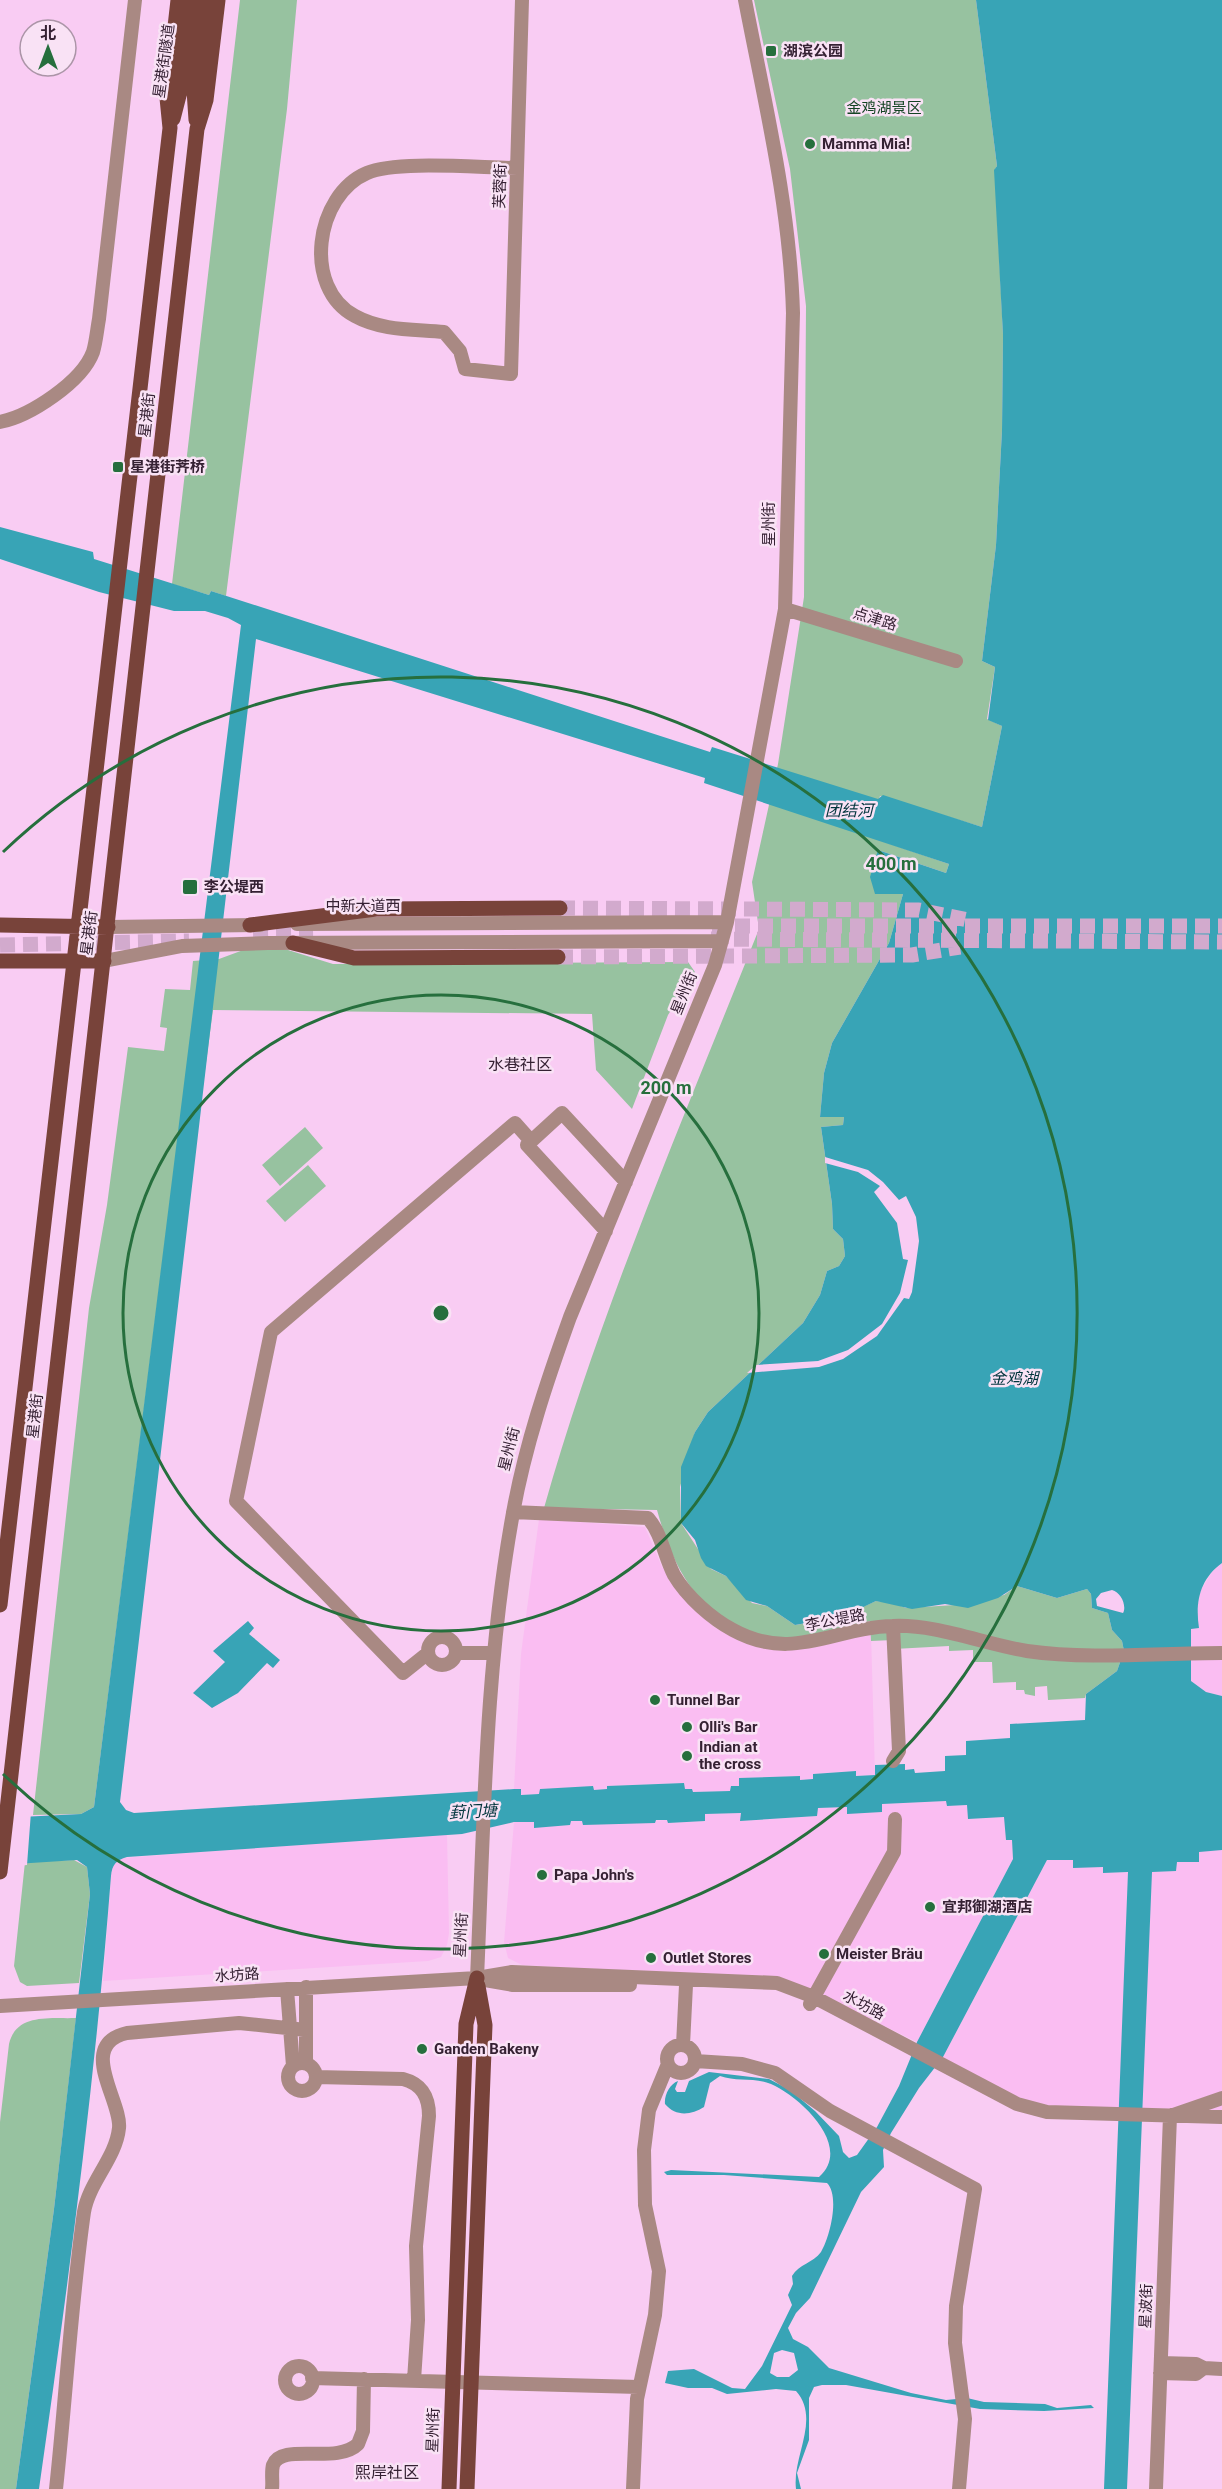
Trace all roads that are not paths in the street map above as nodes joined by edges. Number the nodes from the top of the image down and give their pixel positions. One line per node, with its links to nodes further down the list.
1 (135, 0): 11 (street)
2 (178, 0): 8 (main road, 星港街)
3 (191, 0): 8 (main road, 星港街隧道)
4 (204, 0): 9 (main road)
5 (218, 0): 9 (main road, 星港街)
6 (522, 0): 10 (street, 芙蓉街)
7 (745, 0): 12 (street, 星州街)
8 (170, 128): 18 (main road, 星港街)
9 (197, 129): 19 (main road, 星港街)
10 (517, 168): 10 (street, 芙蓉街)
11 (0, 422)
12 (785, 609): 13 (street, 点津路); 15 (street, 星州街)
13 (956, 661)
14 (560, 908): 17 (main road)
15 (727, 922): 17 (street, 中新大道西); 20 (street, 星州街)
16 (0, 925): 18 (main road, 中新大道西)
17 (250, 925): 19 (street, 中新大道西)
18 (79, 926): 19 (main road, 中新大道西); 24 (main road, 星港街)
19 (108, 927): 25 (main road, 星港街)
20 (722, 940): 21 (street); 27 (street, 星州街)
21 (293, 943): 22 (main road); 25 (street)
22 (558, 957)
23 (0, 961): 24 (main road)
24 (75, 961): 25 (main road); 29 (main road, 星港街)
25 (104, 961): 40 (main road, 星港街)
26 (531, 1141): 27 (street); 28 (street); 34 (street)
27 (626, 1182): 28 (street, 星州街)
28 (606, 1232): 30 (street, 星州街)
29 (6, 1506): 31 (main road, 星港街)
30 (513, 1512): 33 (street, 李公堤路); 36 (street, 星州街)
31 (5, 1524): 32 (main road, 星港街)
32 (0, 1605)
33 (892, 1626): 37 (street, 李公堤路); 38 (street)
34 (428, 1653): 35 (street); 35 (street)
35 (456, 1653): 36 (street)
36 (494, 1653): 41 (street, 星州街)
37 (1222, 1653)
38 (892, 1761)
39 (895, 1819): 45 (street)
40 (0, 1872)
41 (477, 1978): 42 (street, 水坊路); 43 (street, 水坊路); 45 (street, 水坊路); 62 (main road, 星州街); 63 (main road, 星州街)
42 (686, 1985): 45 (street, 水坊路); 48 (street)
43 (306, 1987): 44 (street, 水坊路); 47 (street)
44 (287, 1989): 46 (street, 水坊路); 47 (street)
45 (812, 2000): 55 (street, 水坊路)
46 (0, 2006)
47 (299, 2030): 50 (street); 65 (street)
48 (683, 2045): 49 (street); 51 (street)
49 (695, 2061): 51 (street); 70 (street)
50 (299, 2064): 52 (street); 52 (street)
51 (668, 2064): 64 (street)
52 (316, 2077): 61 (street)
53 (1222, 2098): 55 (street)
54 (1222, 2117): 55 (street, 水坊路)
55 (1170, 2120): 56 (street, 水坊路); 57 (street, 星波街)
56 (1222, 2125)
57 (1160, 2368): 58 (street); 71 (street, 星波街)
58 (1222, 2369)
59 (312, 2378): 60 (street)
60 (364, 2379): 61 (street); 66 (street)
61 (414, 2380): 62 (street)
62 (453, 2382): 63 (street); 67 (main road, 星州街)
63 (471, 2382): 64 (street); 68 (main road, 星州街)
64 (639, 2387): 69 (street)
65 (56, 2489)
66 (272, 2489)
67 (449, 2489)
68 (467, 2489)
69 (633, 2489)
70 (959, 2489)
71 (1156, 2489)

